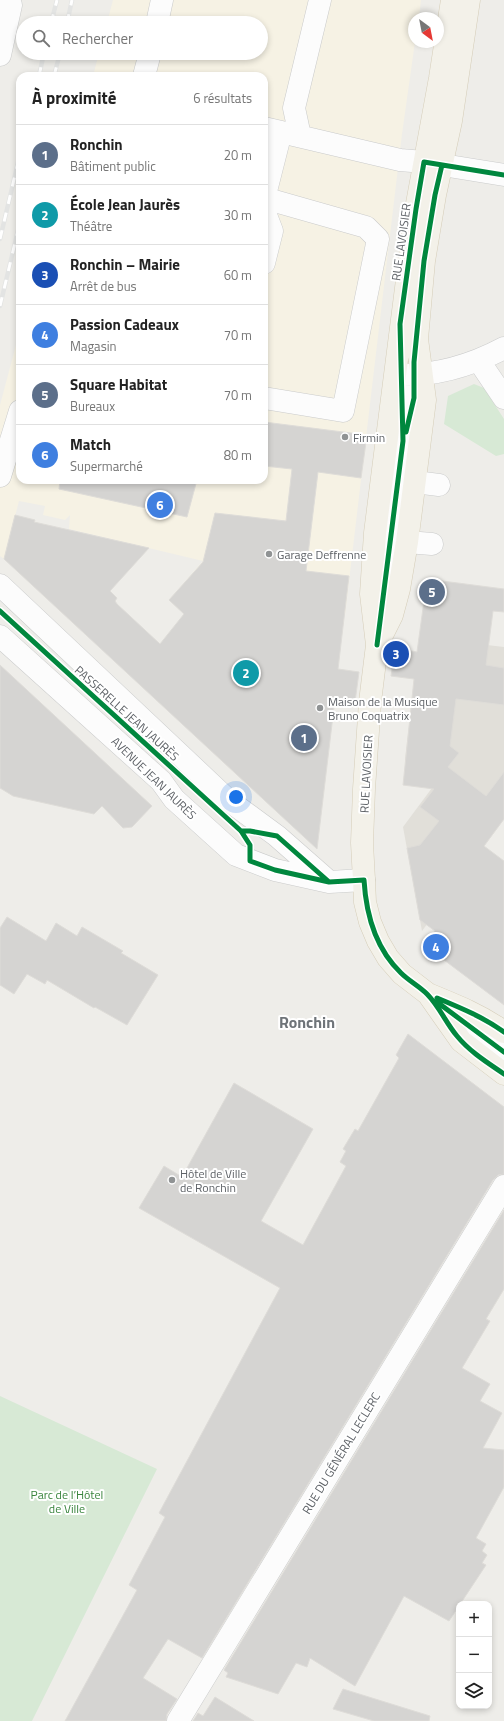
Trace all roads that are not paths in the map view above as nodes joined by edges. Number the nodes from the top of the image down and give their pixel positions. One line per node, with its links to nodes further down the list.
1 (162, 0): 6 (street)
2 (320, 0): 10 (street)
3 (452, 0): 11 (main road, RUE LAVOISIER)
4 (468, 0): 11 (main road, RUE LAVOISIER)
5 (10, 2): 7 (street)
6 (159, 16)
7 (0, 55)
8 (148, 60): 9 (street)
9 (145, 72)
10 (282, 132): 11 (street); 13 (street)
11 (433, 163): 12 (street); 19 (main road, RUE LAVOISIER); 19 (main road, RUE LAVOISIER)
12 (504, 175)
13 (268, 184)
14 (268, 200): 21 (street)
15 (268, 220): 16 (street)
16 (268, 247)
17 (504, 348): 18 (street)
18 (479, 361): 19 (street); 20 (street)
19 (408, 375): 24 (main road, RUE LAVOISIER); 30 (street); 30 (main road, RUE LAVOISIER)
20 (504, 398)
21 (268, 399)
22 (16, 424): 23 (street)
23 (0, 476)
24 (415, 482): 25 (street); 26 (main road, RUE LAVOISIER)
25 (439, 485)
26 (407, 542): 27 (street); 30 (main road, RUE LAVOISIER)
27 (432, 544)
28 (0, 585): 32 (street)
29 (0, 636): 32 (street, AVENUE JEAN JAURÈS)
30 (377, 645): 31 (main road, RUE LAVOISIER)
31 (364, 880): 32 (street, AVENUE JEAN JAURÈS); 33 (main road)
32 (330, 882)
33 (428, 994): 34 (main road); 35 (street); 36 (main road)
34 (504, 1032)
35 (504, 1052)
36 (504, 1074)
37 (504, 1186): 38 (street, RUE DU GÉNÉRAL LECLERC)
38 (178, 1721)

